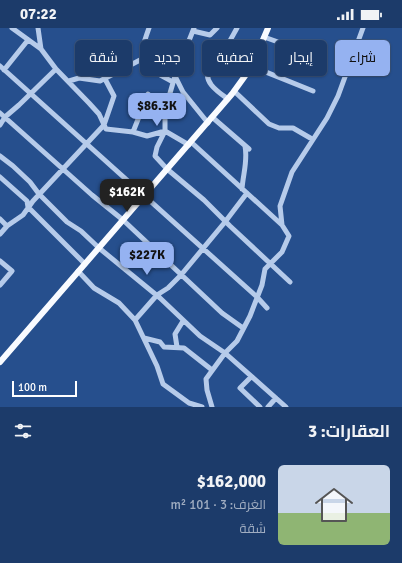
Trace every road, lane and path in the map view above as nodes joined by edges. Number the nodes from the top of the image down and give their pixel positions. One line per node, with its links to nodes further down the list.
1 (12, 28): 10 (street)
2 (21, 28): 10 (street)
3 (38, 28): 17 (street)
4 (149, 28): 13 (street)
5 (217, 28): 9 (street)
6 (237, 28): 32 (street)
7 (268, 28): 11 (main road)
8 (363, 28): 40 (street)
9 (193, 30): 14 (street)
10 (22, 36): 12 (street)
11 (264, 37): 15 (main road); 16 (street)
12 (28, 40): 17 (street); 19 (street)
13 (145, 40)
14 (189, 40)
15 (263, 40)
16 (275, 41)
17 (41, 49): 20 (street)
18 (140, 60): 25 (street)
19 (2, 68): 30 (street)
20 (56, 69): 26 (street); 30 (street)
21 (267, 72): 29 (street)
22 (162, 76): 27 (street)
23 (175, 76): 27 (street); 35 (street)
24 (244, 76): 28 (main road)
25 (105, 80): 26 (street); 37 (street)
26 (69, 81): 37 (street)
27 (173, 82): 38 (street)
28 (234, 91): 32 (main road); 40 (street)
29 (313, 91)
30 (31, 93): 33 (street); 42 (street)
31 (148, 94): 39 (street)
32 (228, 99): 34 (main road)
33 (2, 115): 36 (street); 44 (street)
34 (212, 117): 35 (main road); 47 (street)
35 (208, 123): 41 (main road)
36 (0, 125)
37 (104, 125): 39 (street); 42 (street)
38 (165, 131): 39 (street); 41 (street); 45 (street)
39 (133, 132)
40 (312, 140): 55 (street)
41 (190, 143): 45 (main road); 47 (street)
42 (86, 144): 44 (street); 50 (street)
43 (0, 156): 49 (street)
44 (63, 169): 49 (street); 53 (street)
45 (167, 169): 50 (main road); 54 (street)
46 (0, 177): 51 (street)
47 (242, 189): 48 (street)
48 (247, 193): 54 (street); 55 (street)
49 (39, 194): 51 (street); 58 (street)
50 (144, 196): 53 (main road); 59 (street)
51 (28, 207): 56 (street); 61 (street)
52 (0, 219): 56 (street)
53 (123, 220): 58 (main road); 64 (street)
54 (226, 222): 59 (street); 62 (street)
55 (282, 224): 62 (street)
56 (7, 226): 57 (street)
57 (0, 234)
58 (99, 248): 61 (main road); 67 (street)
59 (203, 248): 64 (street); 68 (street)
60 (0, 260): 66 (street)
61 (85, 264): 63 (main road)
62 (270, 264): 65 (street); 68 (street)
63 (78, 271): 70 (street); 76 (main road)
64 (181, 275): 67 (street); 72 (street)
65 (290, 282)
66 (0, 285)
67 (157, 295): 70 (street); 71 (street)
68 (257, 297): 69 (street); 72 (street)
69 (268, 308)
70 (135, 320): 73 (street)
71 (183, 321): 74 (street); 75 (street)
72 (243, 328): 75 (street)
73 (144, 338): 74 (street); 80 (street)
74 (177, 347): 77 (street)
75 (225, 353): 77 (street); 78 (street)
76 (0, 362)
77 (212, 370): 81 (street)
78 (251, 377): 79 (street); 82 (street)
79 (276, 398): 83 (street); 84 (street)
80 (202, 407)
81 (212, 407)
82 (260, 407)
83 (268, 407)
84 (286, 407)

